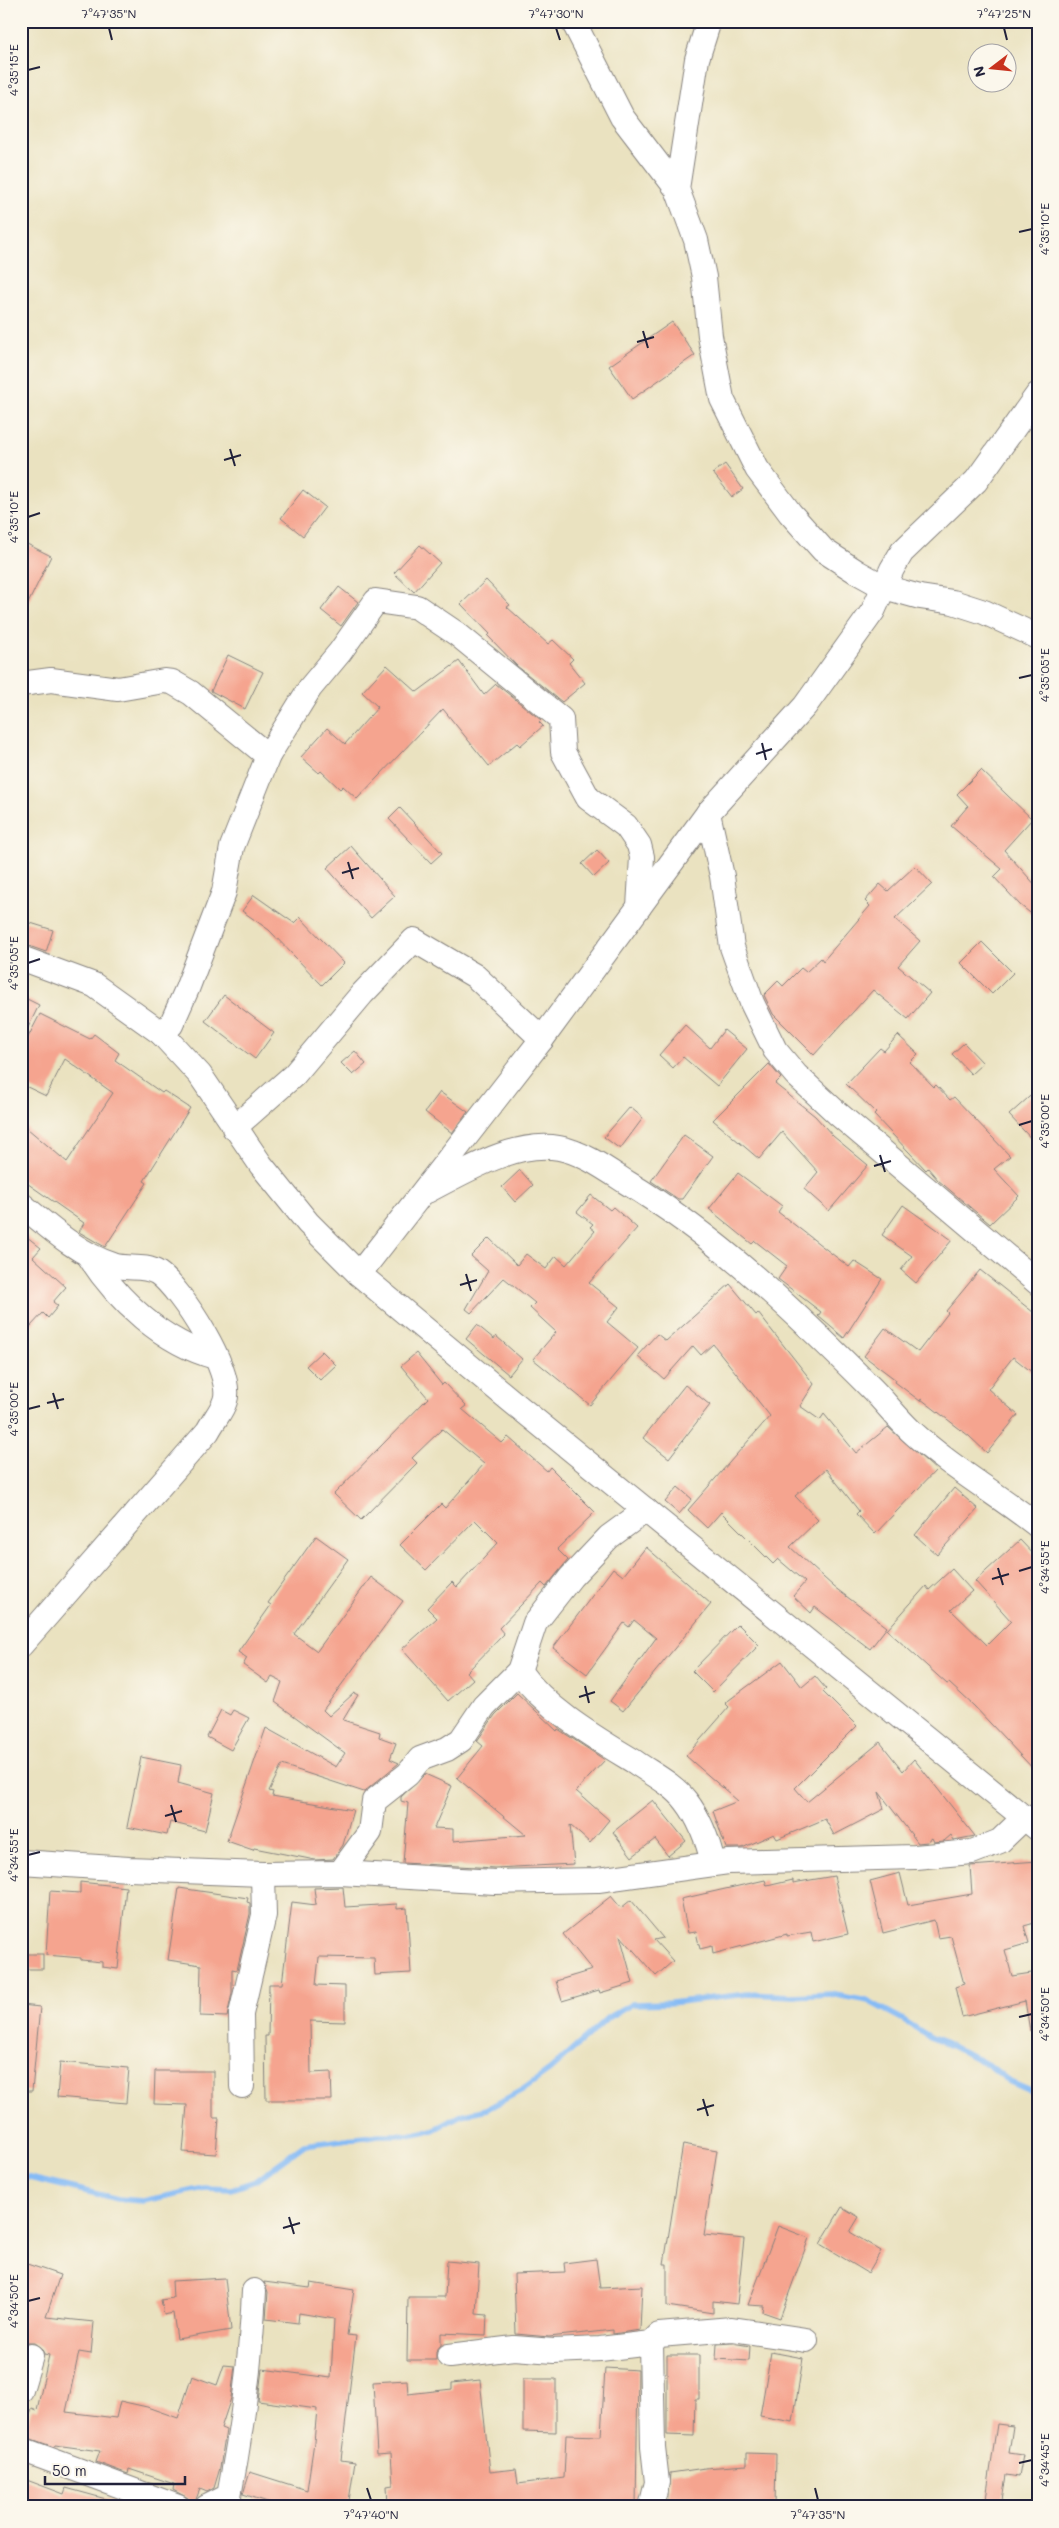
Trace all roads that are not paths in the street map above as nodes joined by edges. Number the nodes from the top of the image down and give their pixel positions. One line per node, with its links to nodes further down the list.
1 (574, 21): 3 (street)
2 (709, 21): 3 (street)
3 (677, 189): 5 (street)
4 (1038, 394): 5 (street)
5 (884, 587): 6 (street); 9 (street)
6 (1038, 636)
7 (21, 684): 8 (street)
8 (268, 756): 10 (street); 12 (street)
9 (708, 813): 10 (street); 19 (street)
10 (639, 907): 13 (street)
11 (21, 958): 12 (street)
12 (161, 1033): 14 (street)
13 (542, 1039): 14 (street); 15 (street)
14 (234, 1128): 18 (street)
15 (419, 1196): 18 (street); 23 (street)
16 (21, 1204): 17 (street)
17 (89, 1256): 20 (street); 20 (street)
18 (359, 1274): 21 (street)
19 (1038, 1283)
20 (215, 1357): 25 (street)
21 (628, 1495): 22 (street); 24 (street)
22 (646, 1510): 24 (street); 27 (street)
23 (1038, 1526)
24 (609, 1537): 26 (street)
25 (21, 1645)
26 (519, 1671): 29 (street); 30 (street)
27 (1031, 1823): 29 (street)
28 (21, 1862): 31 (street)
29 (713, 1863): 30 (street)
30 (340, 1873): 31 (street)
31 (263, 1874): 32 (street)
32 (242, 2086)
33 (254, 2291): 41 (street)
34 (806, 2340): 35 (street)
35 (651, 2343): 37 (street); 42 (street)
36 (31, 2356): 38 (street)
37 (449, 2356)
38 (21, 2390)
39 (21, 2449): 40 (street)
40 (178, 2507)
41 (207, 2507)
42 (652, 2507)

